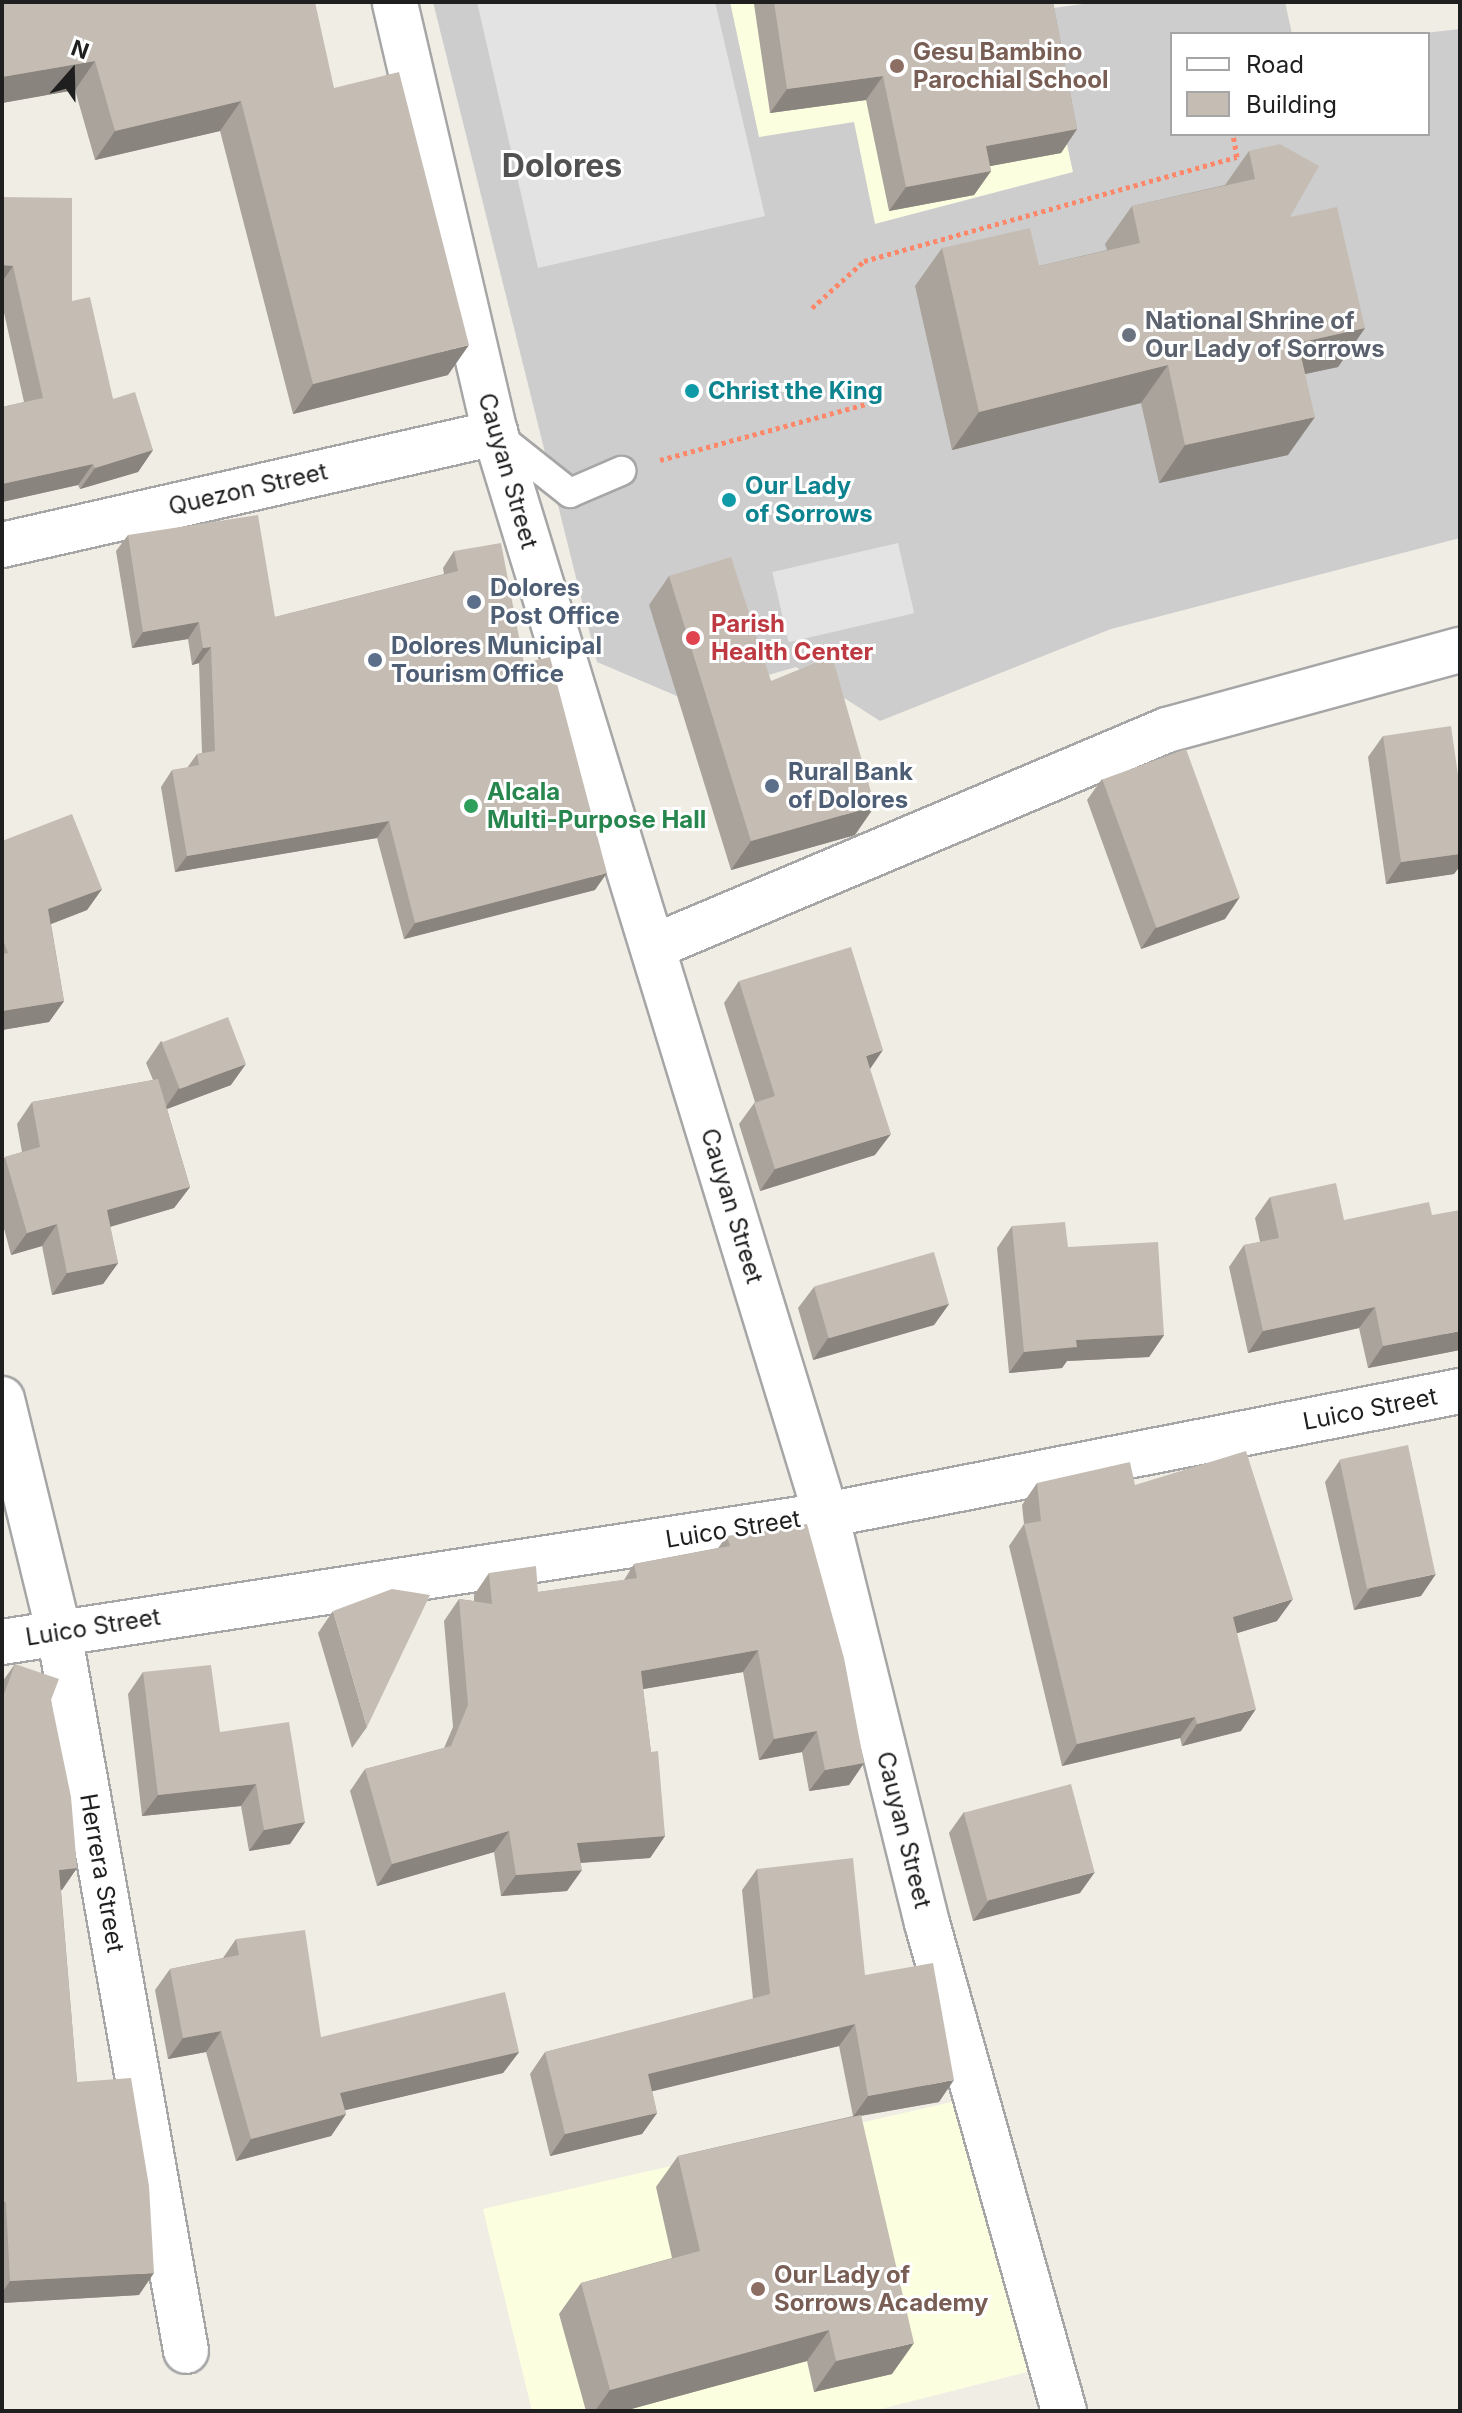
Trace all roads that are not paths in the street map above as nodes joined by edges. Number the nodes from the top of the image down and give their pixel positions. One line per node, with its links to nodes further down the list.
1 (395, 2): 2 (street, Cauyan Street)
2 (495, 433): 3 (lane); 4 (street, Quezon Street); 6 (street, Cauyan Street)
3 (621, 471)
4 (2, 545)
5 (1460, 650): 6 (street)
6 (653, 947): 9 (street, Cauyan Street)
7 (1460, 1391): 9 (street, Luico Street)
8 (2, 1399): 10 (street, Herrera Street)
9 (826, 1515): 10 (street, Luico Street); 13 (street, Cauyan Street)
10 (59, 1632): 11 (street, Luico Street); 12 (street, Herrera Street)
11 (2, 1642)
12 (186, 2351)
13 (1064, 2411)

